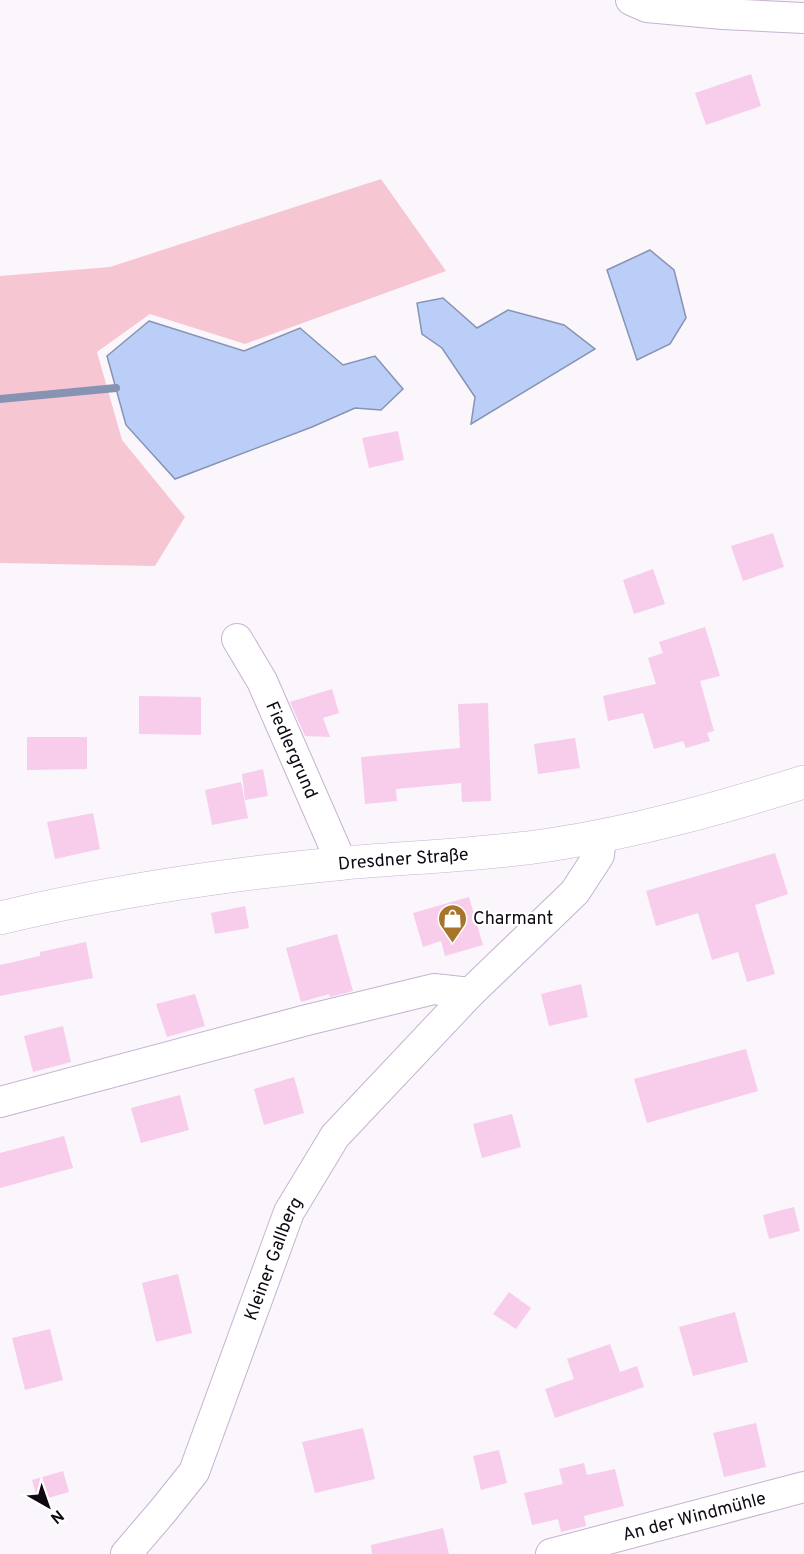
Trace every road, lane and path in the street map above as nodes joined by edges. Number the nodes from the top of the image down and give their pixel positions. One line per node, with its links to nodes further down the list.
1 (631, 0): 2 (street)
2 (804, 18)
3 (237, 639): 6 (street, Fiedlergrund)
4 (804, 782): 5 (main road, Dresdner Straße)
5 (601, 836): 6 (main road, Dresdner Straße); 8 (street, Kleiner Gallberg)
6 (342, 864): 7 (main road, Dresdner Straße)
7 (0, 918)
8 (470, 993): 9 (street); 11 (street, Kleiner Gallberg)
9 (0, 1102)
10 (804, 1486): 12 (street, An der Windmühle)
11 (126, 1554)
12 (551, 1554)

